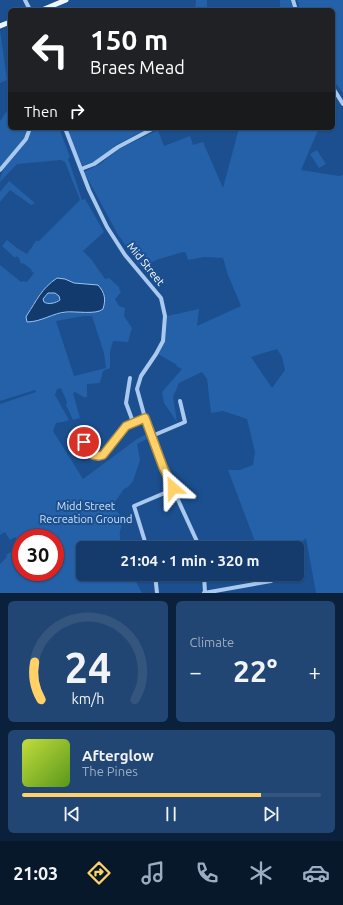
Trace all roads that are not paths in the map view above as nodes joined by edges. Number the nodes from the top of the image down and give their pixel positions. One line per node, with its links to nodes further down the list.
1 (66, 0): 2 (main road)
2 (47, 8)
3 (335, 91): 4 (street)
4 (343, 104)
5 (29, 130): 9 (street)
6 (66, 130): 8 (street, Mid Street)
7 (150, 130): 8 (street)
8 (81, 169): 12 (street, Mid Street)
9 (0, 170)
10 (130, 378): 13 (street)
11 (180, 401): 14 (street)
12 (145, 418): 13 (street); 14 (street, Mid Street)
13 (133, 422): 15 (street)
14 (152, 436): 16 (street, Mid Street)
15 (84, 442)
16 (174, 489): 17 (street); 18 (street, Mid Street)
17 (145, 541)
18 (197, 541)
19 (156, 581): 22 (street)
20 (204, 581): 23 (street)
21 (271, 581): 23 (street)
22 (157, 593)
23 (204, 593)

